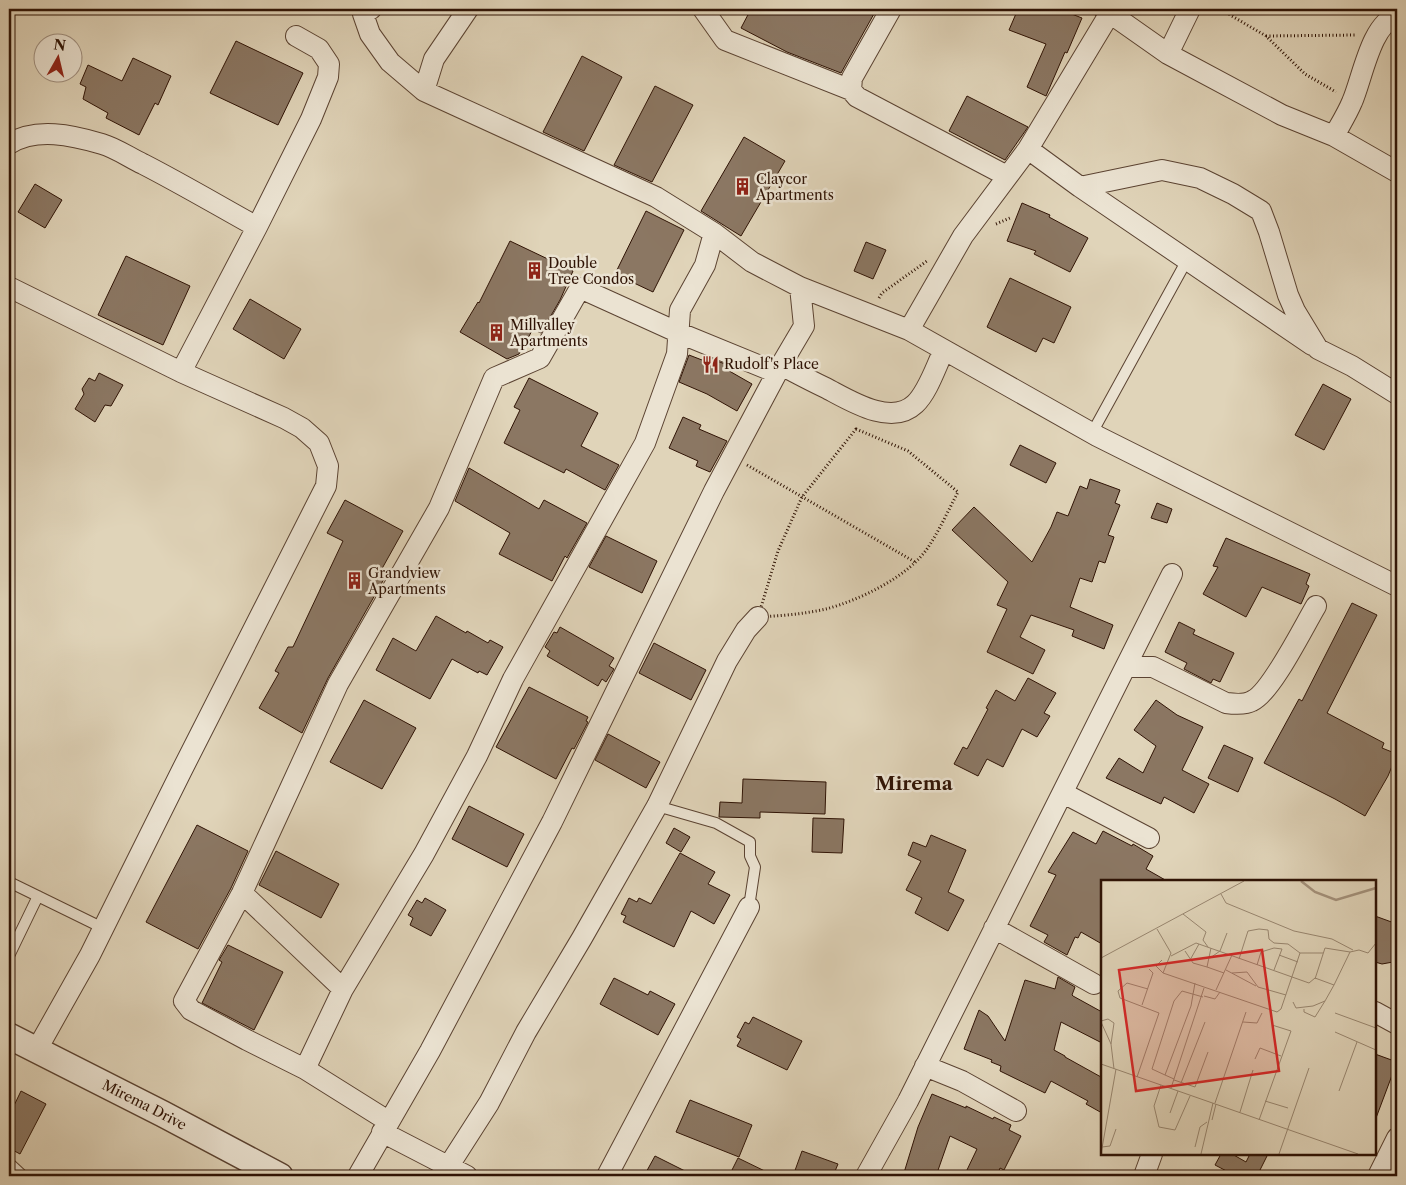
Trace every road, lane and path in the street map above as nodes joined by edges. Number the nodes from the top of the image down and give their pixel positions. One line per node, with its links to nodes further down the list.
1 (371, 9): 14 (street)
2 (465, 9): 14 (street)
3 (703, 9): 13 (street)
4 (891, 9): 13 (street)
5 (1190, 9): 12 (street)
6 (1220, 9): 11 (path)
7 (1107, 11): 12 (street); 18 (street)
8 (1397, 16): 9 (street)
9 (1376, 35): 11 (path); 15 (street)
10 (296, 36): 24 (street)
11 (1266, 36): 15 (path)
12 (1168, 54): 16 (street)
13 (851, 90): 20 (street)
14 (424, 91): 25 (street)
15 (1352, 102): 16 (street)
16 (1334, 136): 19 (street)
17 (9, 144): 24 (street)
18 (1028, 149): 20 (street); 21 (street)
19 (1397, 172)
20 (1007, 176): 31 (street)
21 (1080, 187): 27 (street); 33 (street)
22 (1010, 218): 23 (path)
23 (994, 224)
24 (257, 227): 36 (street)
25 (714, 233): 29 (street); 32 (street)
26 (929, 260): 30 (path)
27 (1187, 260): 33 (street); 38 (lane)
28 (9, 287): 36 (street)
29 (800, 287): 31 (street); 35 (street)
30 (878, 300)
31 (908, 330): 34 (street)
32 (677, 332): 35 (street); 51 (street); 58 (street)
33 (1318, 349): 37 (street)
34 (944, 350): 35 (street); 38 (street)
35 (779, 369): 39 (street)
36 (181, 372): 54 (street)
37 (1397, 394)
38 (1092, 433): 43 (street)
39 (733, 456): 40 (path); 66 (street)
40 (802, 498): 41 (path); 41 (path); 45 (path)
41 (915, 562): 45 (path)
42 (1172, 574): 46 (street)
43 (1397, 586)
44 (1316, 606): 46 (street)
45 (758, 617): 48 (street)
46 (1126, 668): 47 (street)
47 (1062, 793): 49 (street); 55 (street)
48 (657, 806): 53 (lane); 70 (street)
49 (1149, 838)
50 (9, 882): 52 (lane)
51 (242, 893): 58 (street); 64 (street)
52 (38, 896): 54 (lane); 56 (lane)
53 (749, 908): 76 (street)
54 (103, 928): 62 (street)
55 (994, 928): 57 (street); 63 (street)
56 (9, 956)
57 (1094, 984)
58 (343, 989): 64 (street)
59 (1376, 1013): 60 (street)
60 (1397, 1024)
61 (9, 1036): 62 (street, Mirema Drive)
62 (36, 1051): 71 (street, Mirema Drive)
63 (925, 1066): 65 (street); 77 (street)
64 (305, 1069): 66 (street)
65 (1016, 1110)
66 (386, 1127): 70 (street); 74 (street)
67 (1397, 1138): 79 (street)
68 (1152, 1155): 78 (street)
69 (9, 1163): 72 (lane)
70 (448, 1167): 75 (street)
71 (253, 1170): 73 (street, Mirema Drive)
72 (23, 1176)
73 (280, 1176)
74 (358, 1176)
75 (467, 1176)
76 (607, 1176)
77 (866, 1176)
78 (1144, 1176)
79 (1378, 1176)

